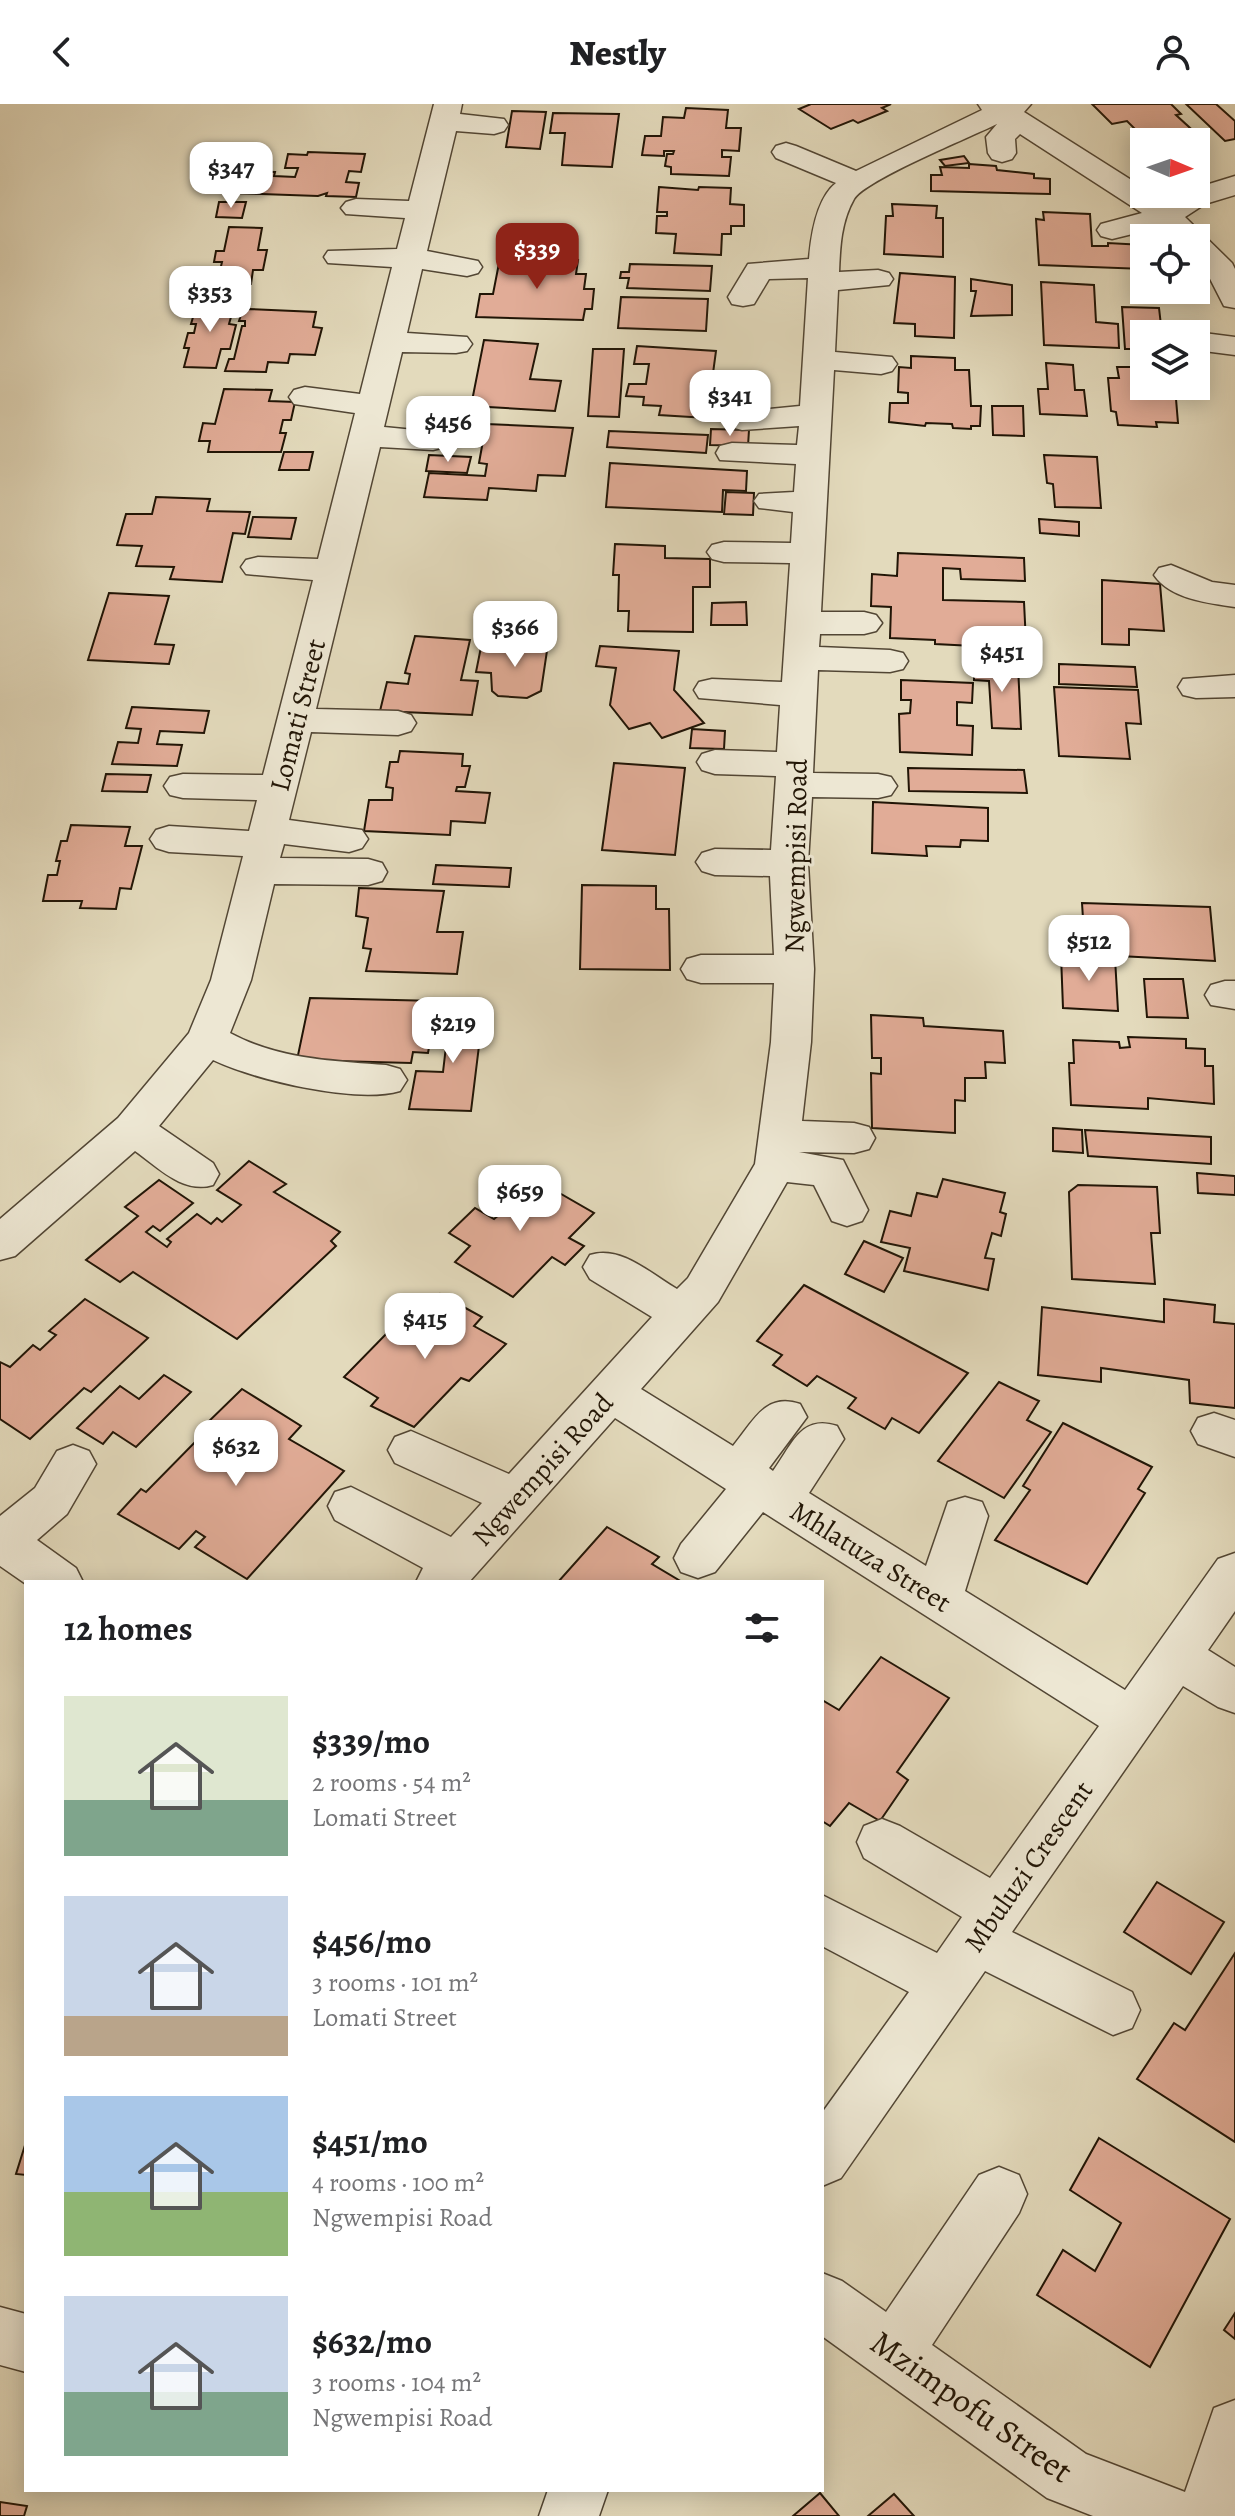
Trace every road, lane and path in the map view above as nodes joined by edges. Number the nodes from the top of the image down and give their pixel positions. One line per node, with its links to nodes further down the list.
1 (1008, 109): 5 (street); 6 (street, Ngwempisi Road); 10 (street)
2 (446, 113): 3 (street); 9 (street, Lomati Street)
3 (494, 125)
4 (786, 152): 6 (street)
5 (1002, 153)
6 (858, 182): 17 (street, Ngwempisi Road)
7 (1235, 185): 10 (street)
8 (356, 208): 9 (street)
9 (423, 210): 16 (street, Lomati Street)
10 (1167, 216): 11 (street); 12 (street)
11 (1175, 224)
12 (1112, 230)
13 (757, 243): 17 (street)
14 (1210, 256): 20 (street)
15 (339, 257): 16 (street)
16 (412, 258): 18 (street); 22 (street, Lomati Street)
17 (824, 263): 19 (street); 21 (street); 26 (street, Ngwempisi Road)
18 (467, 267)
19 (875, 268)
20 (1231, 283)
21 (743, 297)
22 (391, 342): 24 (street); 31 (street, Lomati Street)
23 (1210, 343): 25 (street)
24 (456, 344)
25 (1235, 346)
26 (819, 360): 27 (street); 29 (street, Ngwempisi Road)
27 (881, 364)
28 (305, 397): 31 (street)
29 (816, 415): 30 (street); 34 (street, Ngwempisi Road)
30 (742, 420)
31 (370, 421): 32 (street); 40 (street, Lomati Street)
32 (433, 440)
33 (732, 453): 34 (street)
34 (813, 455): 36 (street, Ngwempisi Road)
35 (771, 501): 36 (street)
36 (810, 502): 38 (street, Ngwempisi Road)
37 (724, 552): 38 (street)
38 (807, 553): 44 (street, Ngwempisi Road)
39 (258, 567): 40 (street)
40 (333, 570): 49 (street, Lomati Street)
41 (1171, 575): 42 (street)
42 (1235, 596)
43 (864, 623): 44 (street)
44 (801, 658): 45 (street); 48 (street); 52 (street, Ngwempisi Road)
45 (890, 661)
46 (1235, 686): 47 (street)
47 (1196, 687)
48 (712, 690)
49 (295, 720): 50 (street); 55 (street, Lomati Street)
50 (398, 723)
51 (715, 762): 52 (street)
52 (794, 775): 54 (street); 60 (street, Ngwempisi Road)
53 (183, 786): 55 (street)
54 (878, 786)
55 (278, 788): 58 (street, Lomati Street)
56 (169, 839): 58 (street)
57 (349, 839): 58 (street)
58 (263, 848): 61 (street); 64 (street, Lomati Street)
59 (715, 862): 60 (street)
60 (789, 863): 63 (street, Ngwempisi Road)
61 (368, 872)
62 (701, 969): 63 (street)
63 (794, 969): 68 (street, Ngwempisi Road)
64 (207, 1039): 65 (street); 66 (street, Lomati Street)
65 (386, 1080)
66 (133, 1129): 69 (street); 71 (street, Lomati Street)
67 (854, 1138): 68 (street)
68 (777, 1150): 70 (street); 73 (street, Ngwempisi Road)
69 (198, 1174)
70 (847, 1210)
71 (0, 1244)
72 (605, 1267): 73 (street)
73 (681, 1313): 74 (street, Ngwempisi Road)
74 (610, 1392): 78 (street, Mhlatuza Street); 79 (street, Ngwempisi Road)
75 (803, 1428): 78 (street)
76 (411, 1450): 79 (street)
77 (73, 1464): 82 (street)
78 (759, 1485): 83 (street); 87 (street, Mhlatuza Street)
79 (516, 1498): 84 (street, Ngwempisi Road)
80 (351, 1506): 84 (street)
81 (965, 1516): 87 (street)
82 (1, 1541): 86 (street)
83 (698, 1558)
84 (448, 1572)
85 (1235, 1573): 88 (street, Mbuluzi Crescent)
86 (56, 1580)
87 (939, 1598): 90 (street, Mhlatuza Street)
88 (1176, 1656): 89 (street); 90 (street, Mbuluzi Crescent)
89 (1235, 1692)
90 (1131, 1720): 93 (street, Mbuluzi Crescent)
91 (882, 1842): 93 (street)
92 (824, 1920): 94 (street)
93 (987, 1925): 94 (street, Mbuluzi Crescent); 95 (street)
94 (945, 1984): 96 (street, Mbuluzi Crescent)
95 (1113, 2010)
96 (824, 2156)
97 (999, 2194): 101 (street)
98 (824, 2302): 101 (street, Mzimpofu Street)
99 (0, 2336): 100 (street)
100 (24, 2342)
101 (893, 2352): 105 (street, Mzimpofu Street)
102 (1235, 2429): 106 (street)
103 (577, 2492): 104 (street)
104 (569, 2516)
105 (1172, 2516)
106 (1207, 2516)

